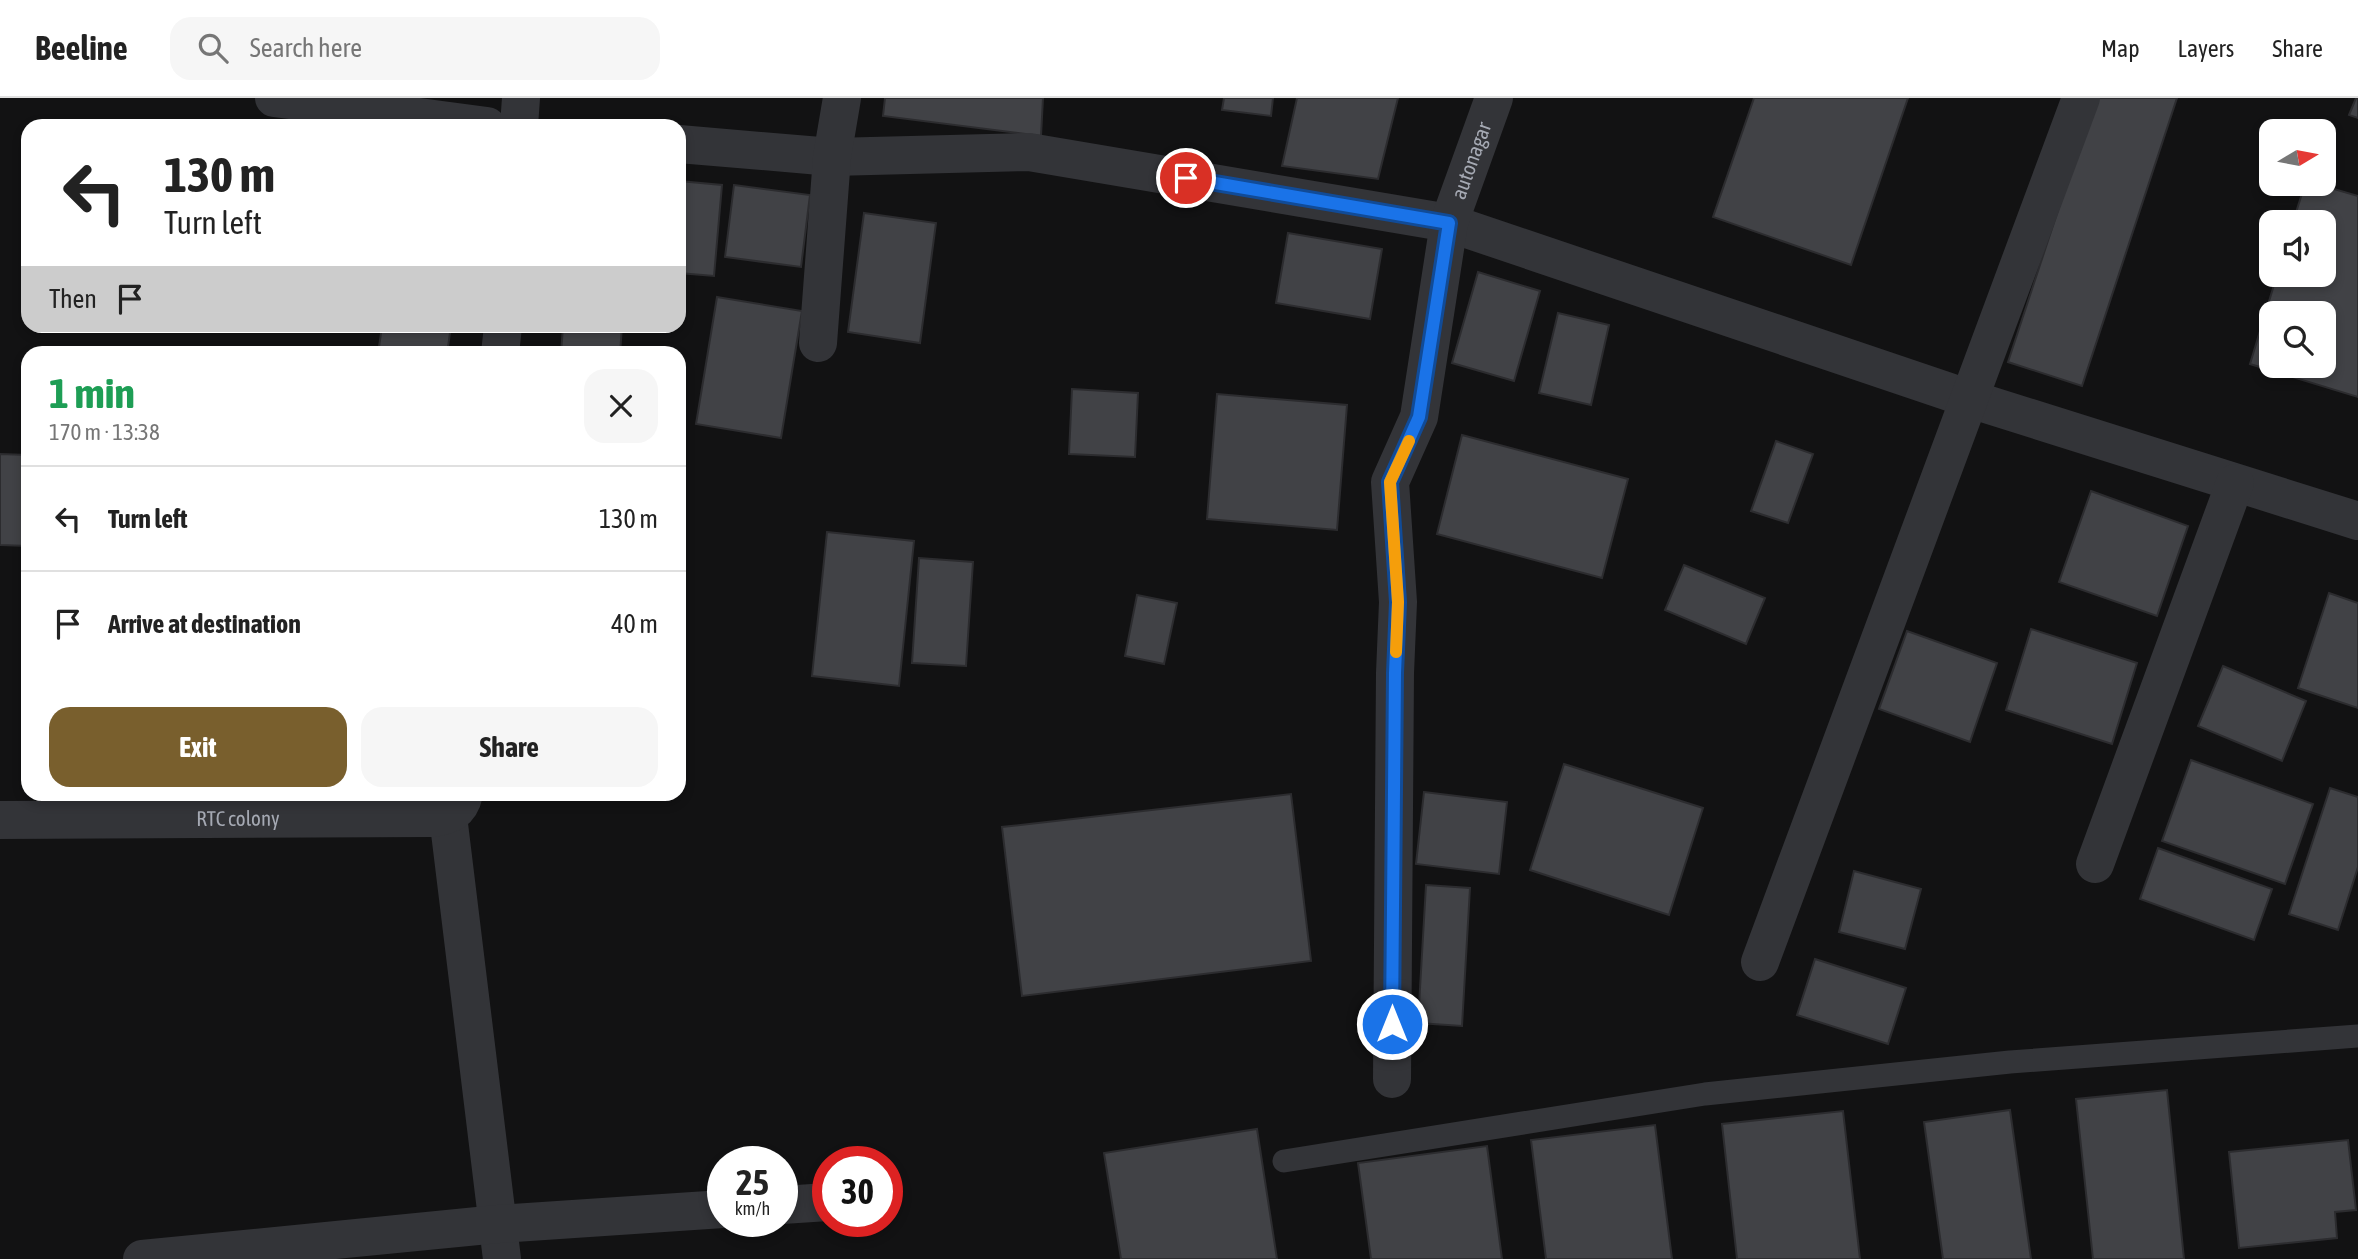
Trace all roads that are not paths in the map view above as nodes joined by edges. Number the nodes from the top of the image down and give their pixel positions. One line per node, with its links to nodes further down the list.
1 (274, 98): 6 (street)
2 (521, 98): 7 (street)
3 (842, 98): 9 (street)
4 (1494, 98): 10 (street, autonagar)
5 (2081, 98): 12 (street)
6 (434, 119)
7 (520, 119)
8 (686, 145): 9 (street)
9 (832, 157): 10 (street); 11 (street)
10 (1449, 223): 12 (street); 20 (street, autonagar)
11 (818, 343)
12 (1970, 400): 13 (street); 18 (street)
13 (2235, 483): 14 (street); 17 (street)
14 (2358, 521)
15 (456, 805): 16 (street, RTC colony); 23 (street)
16 (0, 820)
17 (2095, 864)
18 (1760, 962)
19 (2358, 1036): 21 (lane)
20 (1392, 1079)
21 (1284, 1161)
22 (707, 1211): 23 (street)
23 (500, 1242): 24 (street)
24 (142, 1259)

